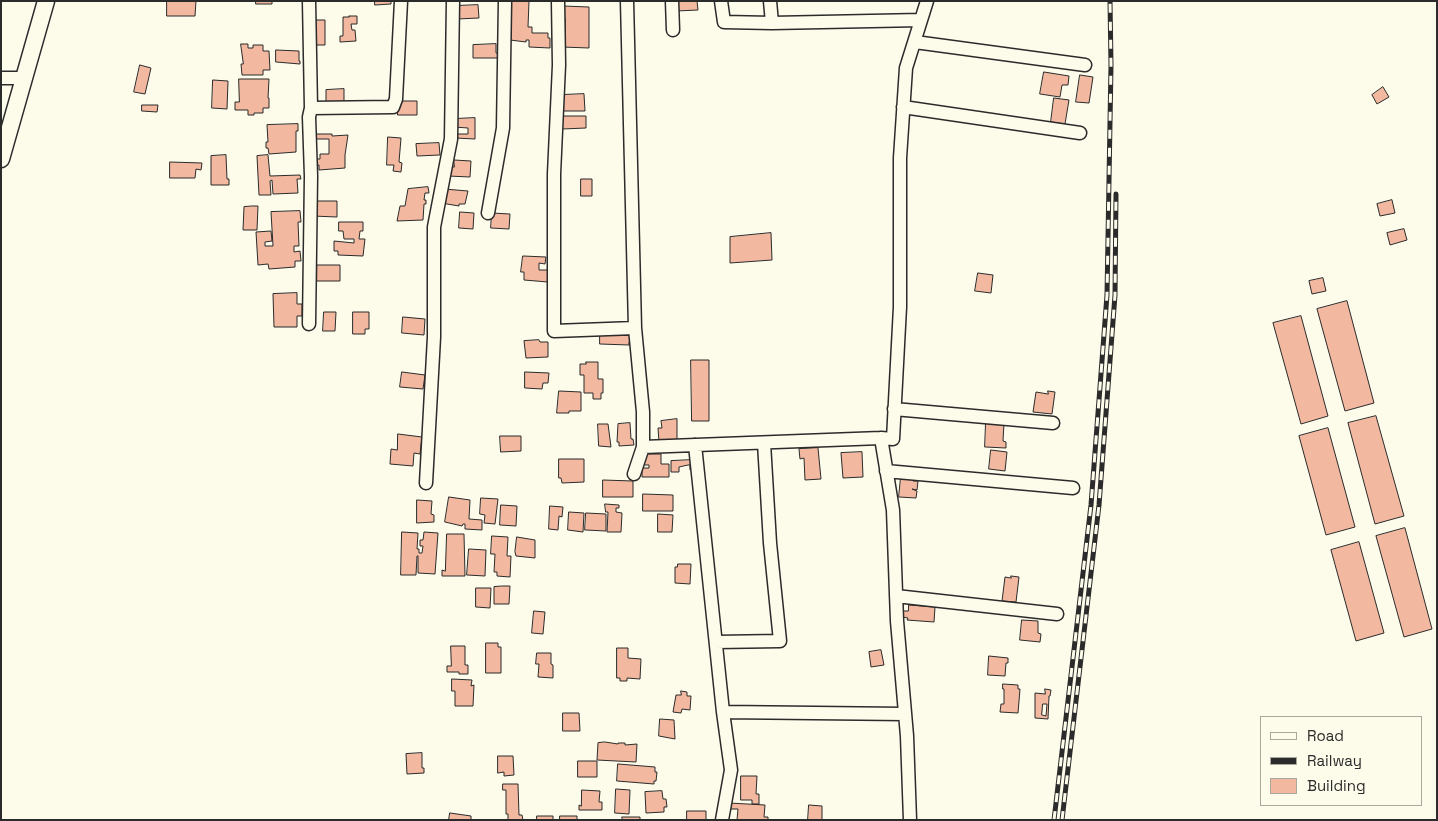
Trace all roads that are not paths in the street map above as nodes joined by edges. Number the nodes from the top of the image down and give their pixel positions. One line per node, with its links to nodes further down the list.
1 (46, 1): 18 (main road)
2 (309, 1): 20 (street)
3 (401, 1): 20 (street)
4 (453, 1): 34 (street)
5 (505, 1): 23 (street)
6 (558, 1): 25 (street)
7 (627, 1): 25 (street)
8 (672, 1): 14 (street)
9 (720, 1): 13 (street)
10 (770, 1): 13 (street)
11 (928, 1): 12 (street)
12 (922, 20): 13 (street); 15 (street)
13 (772, 23)
14 (674, 30)
15 (915, 42): 16 (street); 19 (street)
16 (1085, 66)
17 (1, 78): 18 (street)
18 (24, 78): 22 (main road)
19 (903, 107): 21 (street); 26 (street)
20 (311, 108): 24 (street)
21 (1080, 133)
22 (1, 159)
23 (488, 213)
24 (309, 324)
25 (635, 328): 31 (street)
26 (894, 409): 27 (street); 28 (street)
27 (1053, 423)
28 (882, 438): 29 (street); 32 (street)
29 (764, 443): 30 (street); 38 (street)
30 (695, 445): 31 (street); 38 (street)
31 (643, 447): 33 (street)
32 (886, 470): 35 (street); 36 (street)
33 (634, 474)
34 (426, 483)
35 (1073, 488)
36 (896, 596): 37 (street); 40 (street)
37 (1057, 614)
38 (716, 642): 39 (street)
39 (723, 712): 40 (street); 41 (street)
40 (905, 714): 42 (street)
41 (722, 820)
42 (910, 820)

